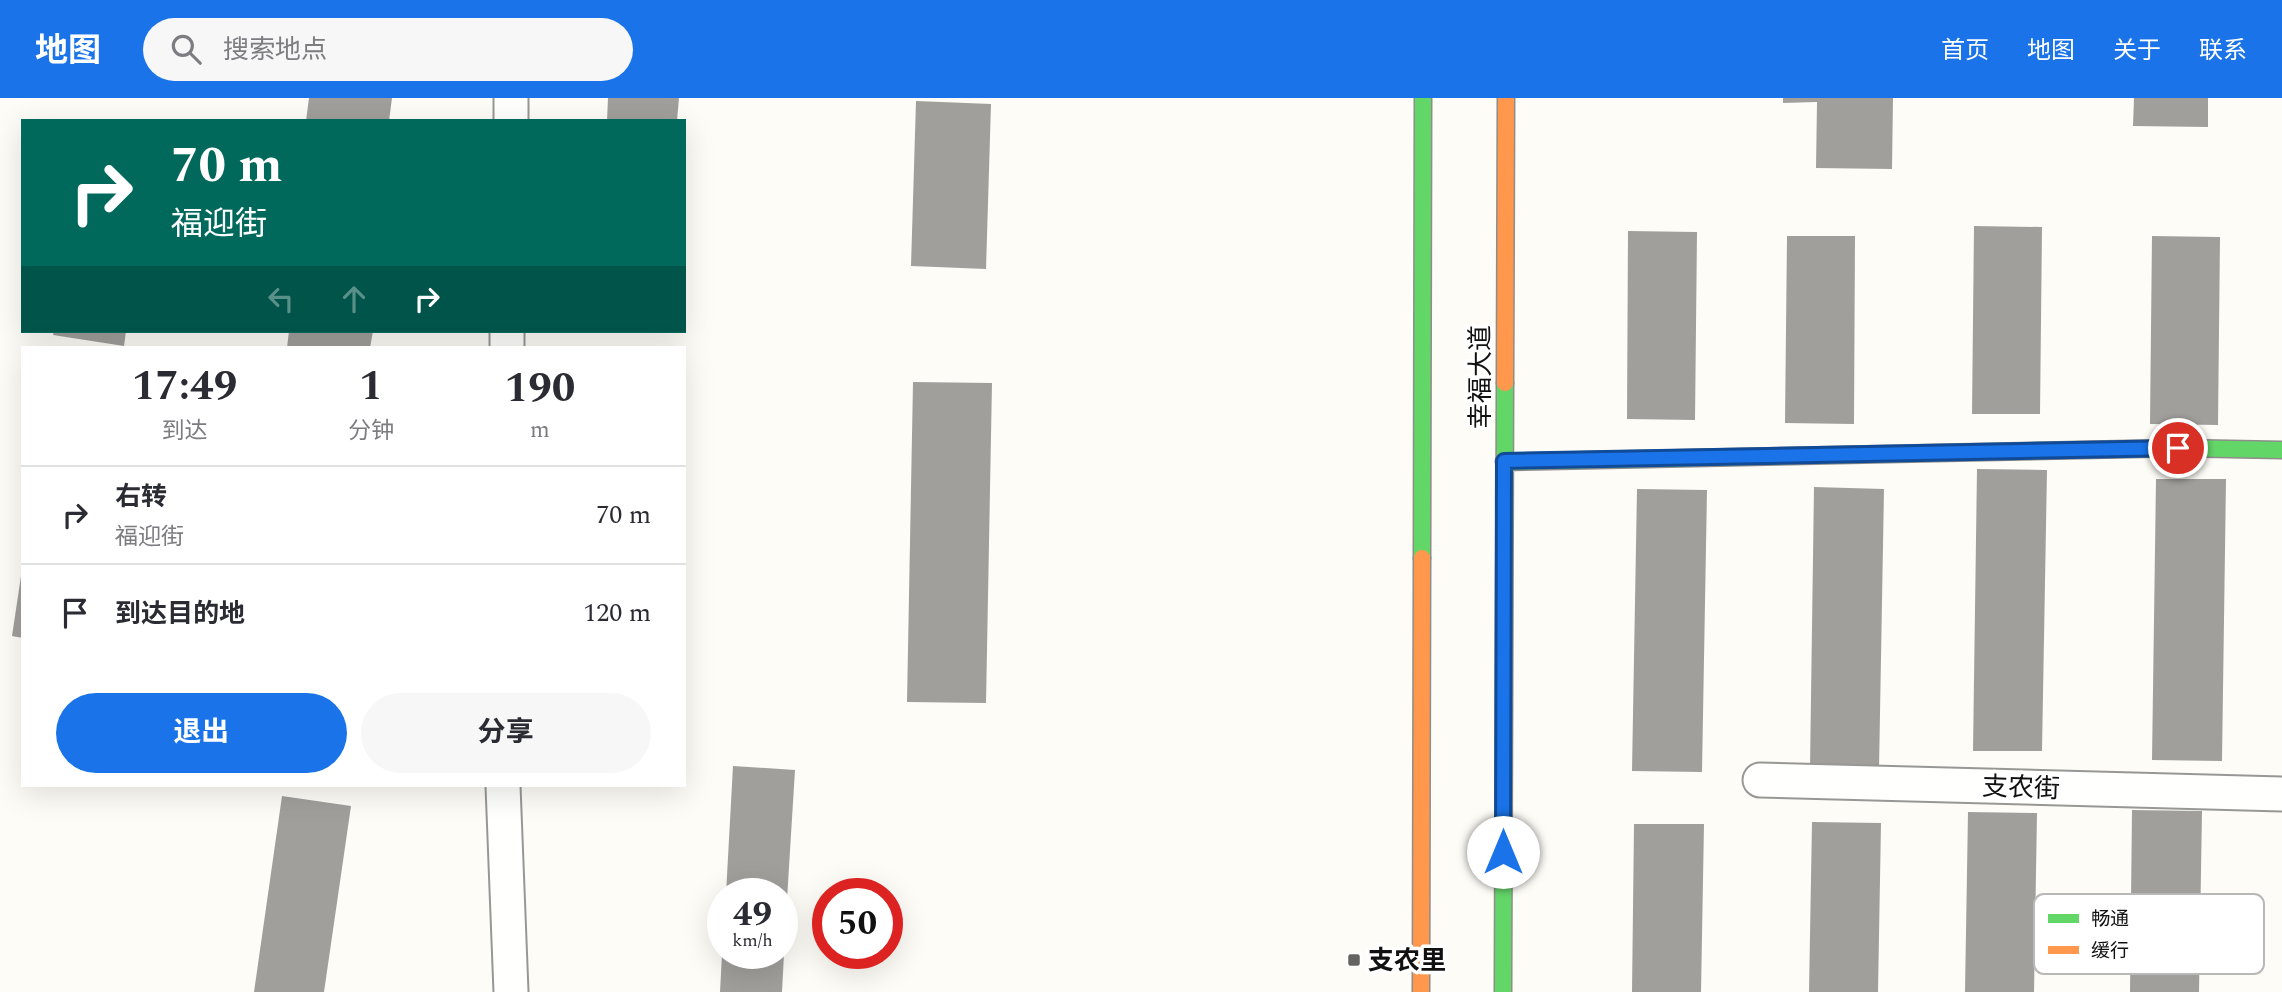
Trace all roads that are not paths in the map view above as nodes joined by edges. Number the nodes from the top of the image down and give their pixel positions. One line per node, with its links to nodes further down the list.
1 (511, 98): 4 (street)
2 (1423, 98): 11 (main road)
3 (1506, 98): 6 (main road, 幸福大道)
4 (511, 119)
5 (2282, 450): 6 (main road)
6 (1504, 461): 12 (main road, 幸福大道)
7 (1760, 780): 9 (street, 支农街)
8 (503, 787): 10 (street)
9 (2282, 794)
10 (511, 992)
11 (1421, 992)
12 (1503, 992)

